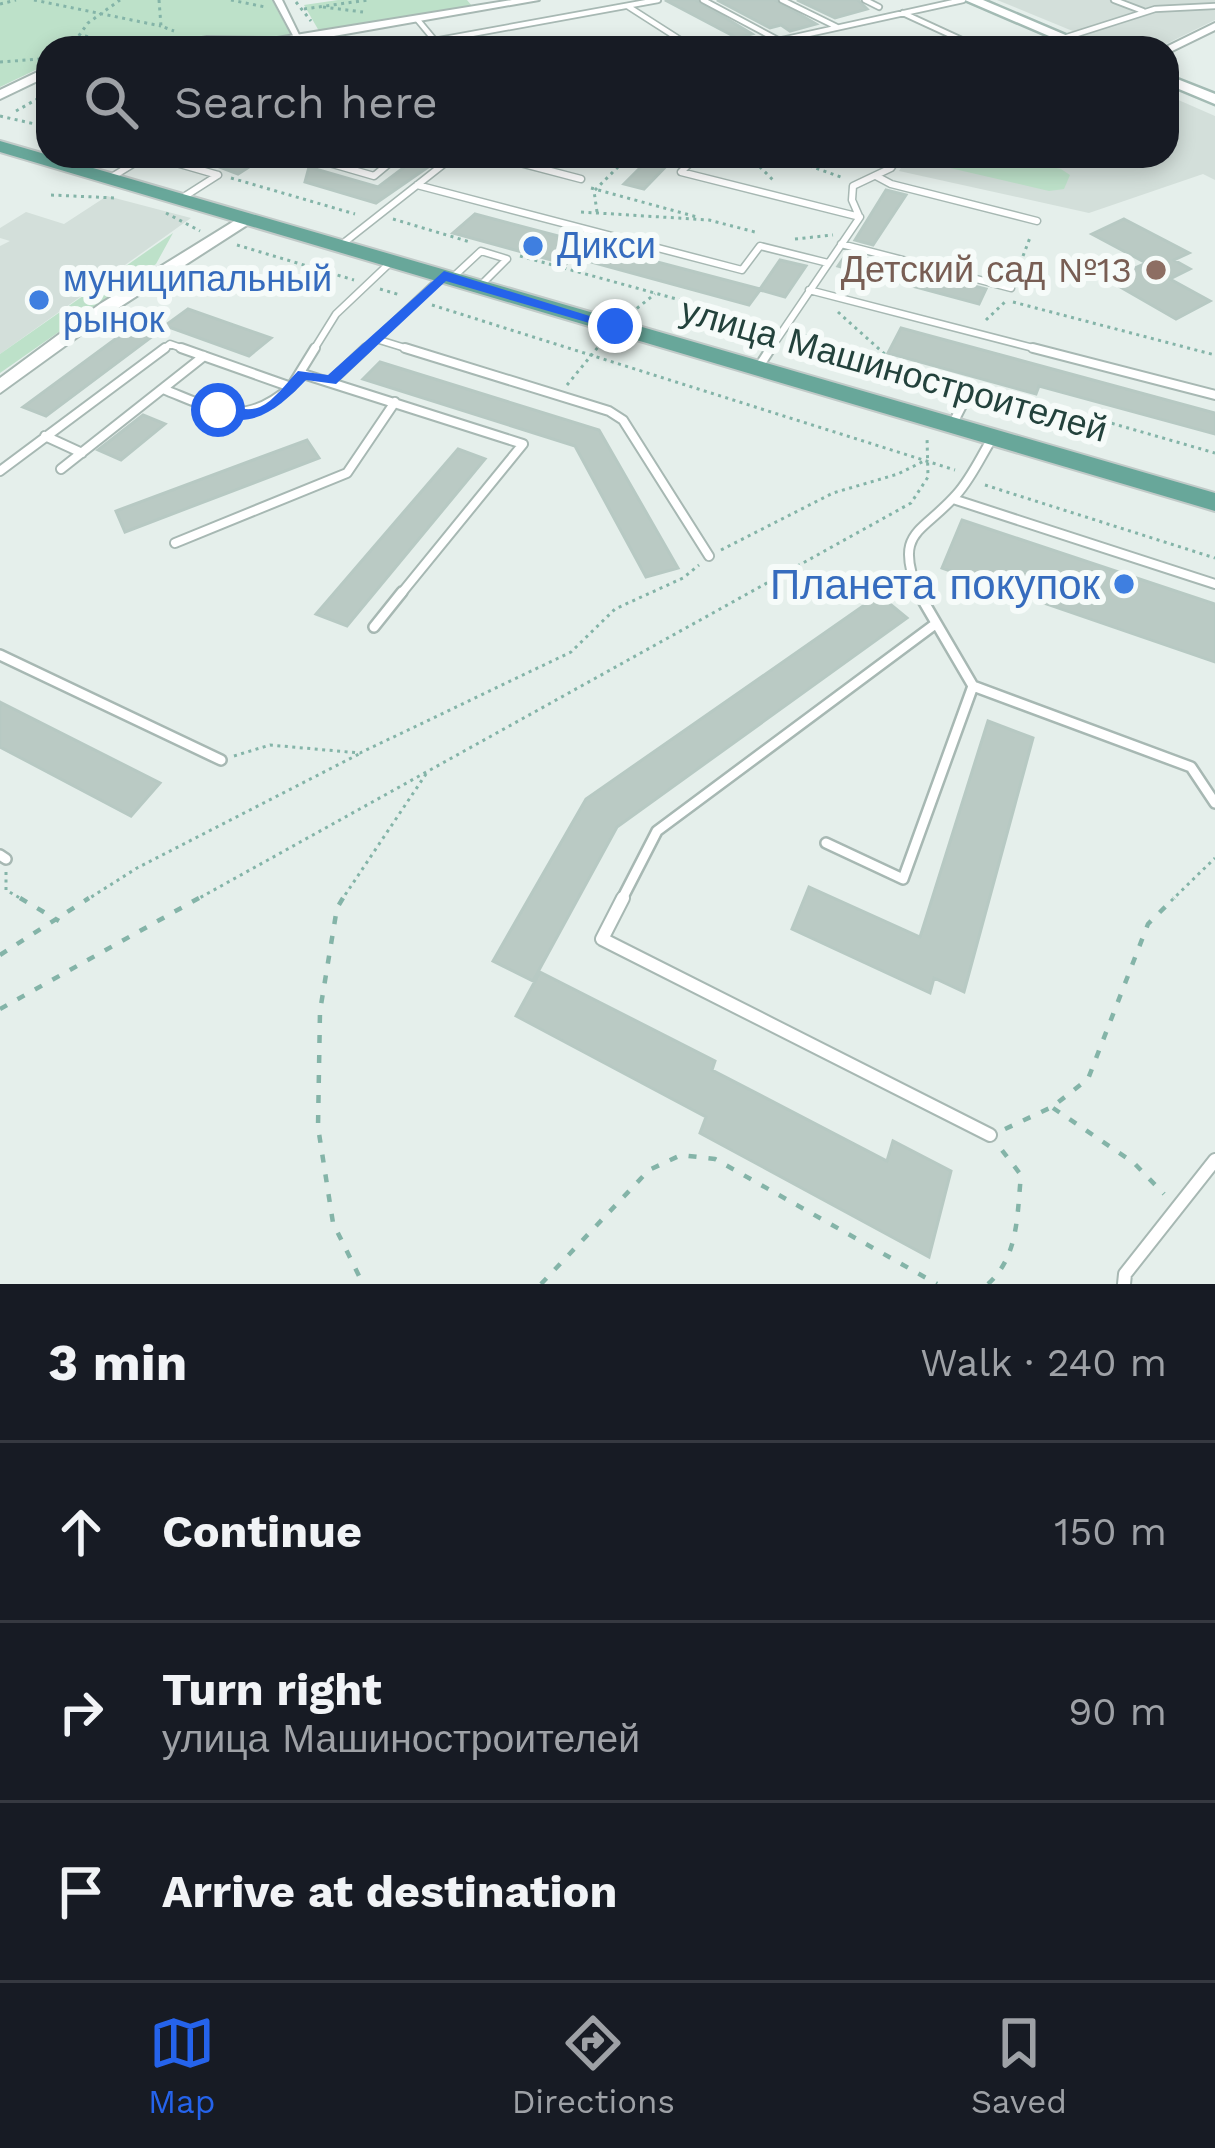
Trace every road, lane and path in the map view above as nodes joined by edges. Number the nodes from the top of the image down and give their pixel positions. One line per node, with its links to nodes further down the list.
1 (16, 0): 15 (path)
2 (34, 0): 24 (path)
3 (120, 0): 24 (path)
4 (159, 0): 27 (path)
5 (232, 0): 16 (path)
6 (295, 0): 21 (path)
7 (368, 0): 21 (path)
8 (533, 0): 17 (street)
9 (662, 0): 19 (lane)
10 (703, 0): 37 (lane)
11 (782, 0): 28 (lane)
12 (865, 0): 20 (lane)
13 (968, 0): 23 (lane); 40 (main road)
14 (1114, 0): 22 (lane)
15 (0, 4)
16 (274, 4): 32 (street)
17 (477, 4): 25 (street)
18 (1215, 6): 41 (lane)
19 (629, 7): 35 (lane); 36 (lane)
20 (879, 7)
21 (301, 9): 26 (path)
22 (1145, 12)
23 (903, 13): 28 (lane); 39 (lane)
24 (99, 15): 27 (path); 31 (path)
25 (417, 19): 33 (street); 34 (lane)
26 (307, 22)
27 (161, 26): 30 (path)
28 (838, 28): 38 (lane)
29 (1213, 28): 42 (street)
30 (175, 31)
31 (83, 36)
32 (298, 36)
33 (311, 36)
34 (431, 36)
35 (464, 36)
36 (674, 36)
37 (771, 36)
38 (799, 36)
39 (952, 36)
40 (1059, 36)
41 (1070, 36)
42 (1179, 44)
43 (36, 59): 44 (path)
44 (0, 62)
45 (36, 79): 49 (street)
46 (1179, 84): 47 (main road)
47 (1215, 99)
48 (36, 100): 50 (path)
49 (3, 101): 50 (path)
50 (16, 111): 52 (path)
51 (0, 116): 52 (path)
52 (8, 116): 53 (path)
53 (36, 124)
54 (0, 146): 55 (main road, улица Машиностроителей)
55 (36, 156)
56 (76, 168): 70 (main road, улица Машиностроителей)
57 (128, 168): 70 (lane)
58 (193, 168): 68 (lane)
59 (346, 168): 60 (lane)
60 (384, 168)
61 (439, 168): 73 (lane)
62 (540, 168): 71 (lane)
63 (616, 168): 74 (path)
64 (685, 168): 76 (lane)
65 (760, 168): 76 (path)
66 (815, 168): 72 (path)
67 (891, 168): 69 (lane)
68 (218, 175): 75 (lane); 82 (path)
69 (876, 176): 72 (lane); 84 (lane)
70 (110, 178): 75 (main road, улица Машиностроителей)
71 (580, 178): 74 (path)
72 (855, 182): 81 (lane)
73 (418, 185): 82 (lane); 94 (lane)
74 (594, 191): 79 (path); 83 (path)
75 (182, 198): 80 (main road, улица Машиностроителей)
76 (788, 199): 81 (lane)
77 (156, 204): 87 (path)
78 (574, 212): 79 (path)
79 (597, 212): 83 (path)
80 (250, 218): 87 (street); 90 (main road, улица Машиностроителей)
81 (860, 218): 85 (lane)
82 (374, 219): 88 (path); 90 (lane)
83 (709, 220): 86 (path)
84 (1037, 221): 98 (path)
85 (849, 233): 89 (lane); 91 (path)
86 (767, 235)
87 (218, 238): 96 (path); 117 (street)
88 (472, 243)
89 (842, 244): 91 (lane); 98 (lane)
90 (341, 245): 93 (main road, улица Машиностроителей)
91 (836, 252): 94 (lane)
92 (518, 255): 100 (path)
93 (392, 260): 95 (main road, улица Машиностроителей); 96 (lane)
94 (828, 263): 99 (lane)
95 (448, 277): 97 (main road, улица Машиностроителей); 97 (lane); 102 (lane)
96 (365, 284): 102 (path); 113 (lane)
97 (481, 286): 103 (main road, улица Машиностроителей)
98 (1011, 289)
99 (809, 290): 101 (lane); 104 (lane)
100 (655, 293): 103 (path); 104 (path)
101 (820, 293): 105 (lane); 110 (path)
102 (418, 301): 106 (lane); 107 (path)
103 (615, 326): 107 (path); 112 (main road, улица Машиностроителей)
104 (783, 328): 110 (path); 112 (lane)
105 (970, 332): 109 (path); 121 (lane)
106 (376, 339): 115 (lane); 120 (lane)
107 (593, 352): 120 (path); 128 (path)
108 (204, 356): 118 (lane); 119 (lane); 124 (lane)
109 (1215, 356)
110 (892, 360): 111 (path)
111 (903, 363)
112 (758, 368): 123 (main road, улица Машиностроителей)
113 (303, 374): 115 (lane); 118 (lane)
114 (911, 374): 123 (lane)
115 (331, 381): 122 (lane)
116 (969, 382): 127 (path)
117 (0, 387)
118 (291, 387): 119 (lane)
119 (163, 389): 126 (lane)
120 (559, 395): 135 (lane)
121 (1215, 395)
122 (395, 402): 134 (lane); 139 (lane)
123 (941, 422): 125 (main road, улица Машиностроителей); 128 (path)
124 (45, 436): 126 (lane); 130 (lane)
125 (993, 437): 131 (lane); 133 (main road, улица Машиностроителей)
126 (82, 453): 129 (lane)
127 (1215, 453)
128 (928, 459): 131 (path); 135 (path); 144 (path)
129 (62, 469)
130 (0, 471)
131 (967, 475): 132 (lane); 136 (path)
132 (953, 499): 137 (lane); 138 (lane)
133 (1215, 502)
134 (175, 543)
135 (709, 556): 142 (path)
136 (1215, 559)
137 (1215, 584)
138 (934, 625): 141 (lane); 153 (lane)
139 (374, 627)
140 (0, 656): 143 (lane)
141 (973, 686): 145 (lane); 146 (lane)
142 (360, 753): 143 (path); 149 (path)
143 (221, 760)
144 (432, 766): 151 (path); 157 (path)
145 (1215, 803)
146 (826, 843)
147 (3, 857): 149 (path)
148 (1215, 858): 152 (path)
149 (58, 921): 150 (path)
150 (0, 955)
151 (0, 1009)
152 (1052, 1107): 153 (path); 155 (path)
153 (990, 1135): 156 (path)
154 (1215, 1160): 155 (lane)
155 (1178, 1209): 160 (lane)
156 (993, 1283)
157 (364, 1284)
158 (541, 1284): 159 (path)
159 (937, 1284)
160 (1124, 1284)

